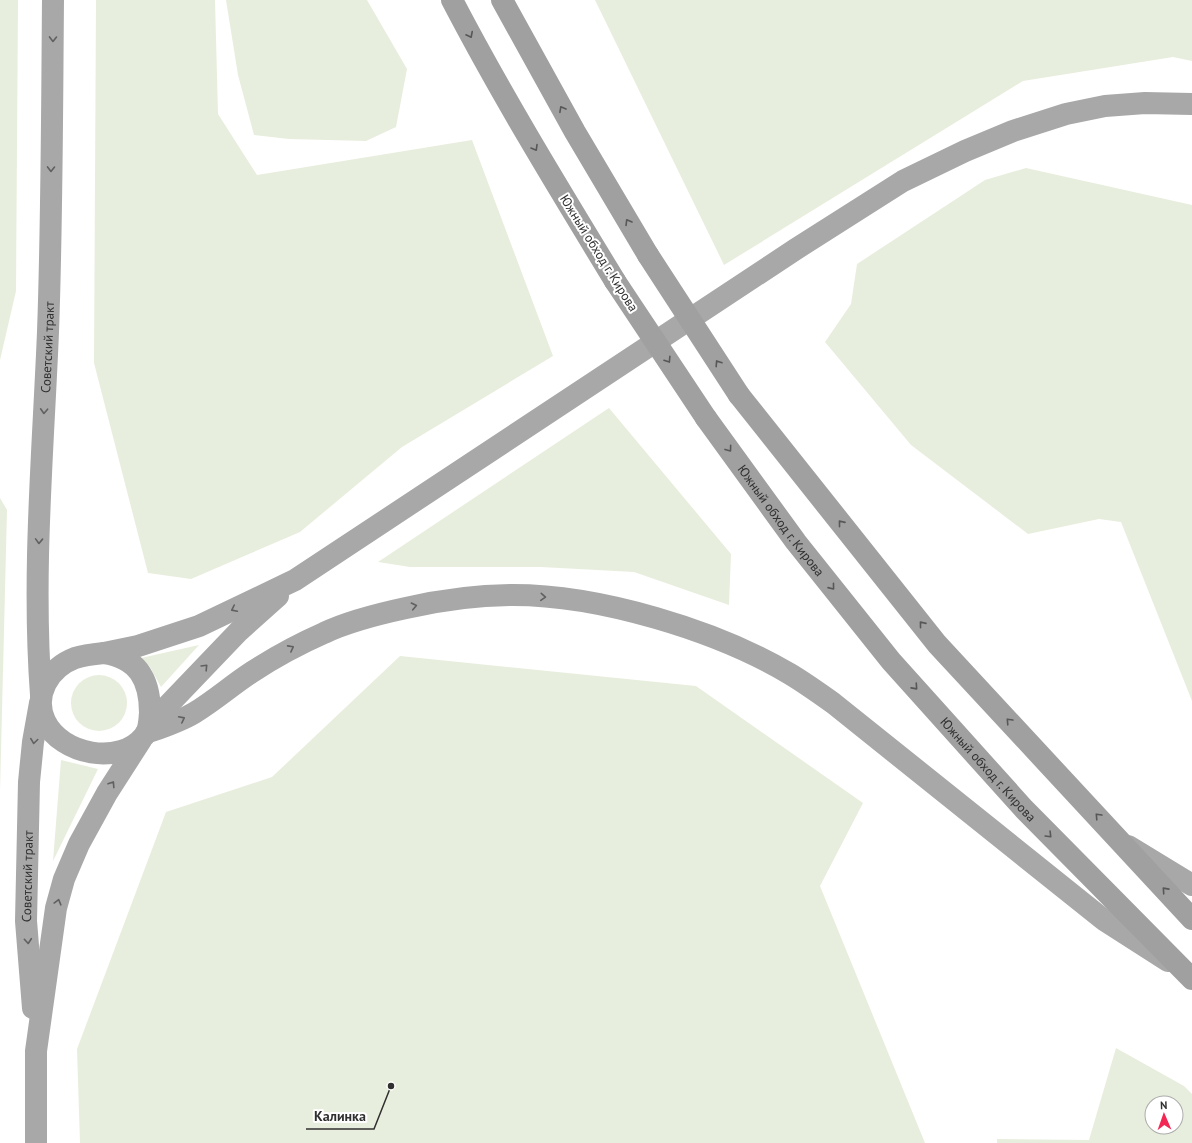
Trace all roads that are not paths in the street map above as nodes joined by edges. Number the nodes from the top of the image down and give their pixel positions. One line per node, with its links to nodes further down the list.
1 (54, 0): 7 (main road, Советский тракт, one-way to 7)
2 (452, 0): 12 (highway, Южный обход г. Кирова, one-way to 12, bridge)
3 (502, 0): 9 (highway, one-way to 3, bridge)
4 (1192, 104): 5 (main road)
5 (295, 580): 6 (main road, one-way to 6); 8 (main road, one-way to 5)
6 (104, 653): 7 (main road); 8 (main road)
7 (40, 699): 8 (main road); 13 (main road, Советский тракт, one-way to 13)
8 (145, 733): 12 (main road, one-way to 12); 13 (main road, one-way to 8)
9 (1124, 844): 10 (main road); 11 (highway, one-way to 9)
10 (1192, 885)
11 (1192, 919)
12 (1187, 974)
13 (36, 1051): 14 (main road)
14 (36, 1143)

